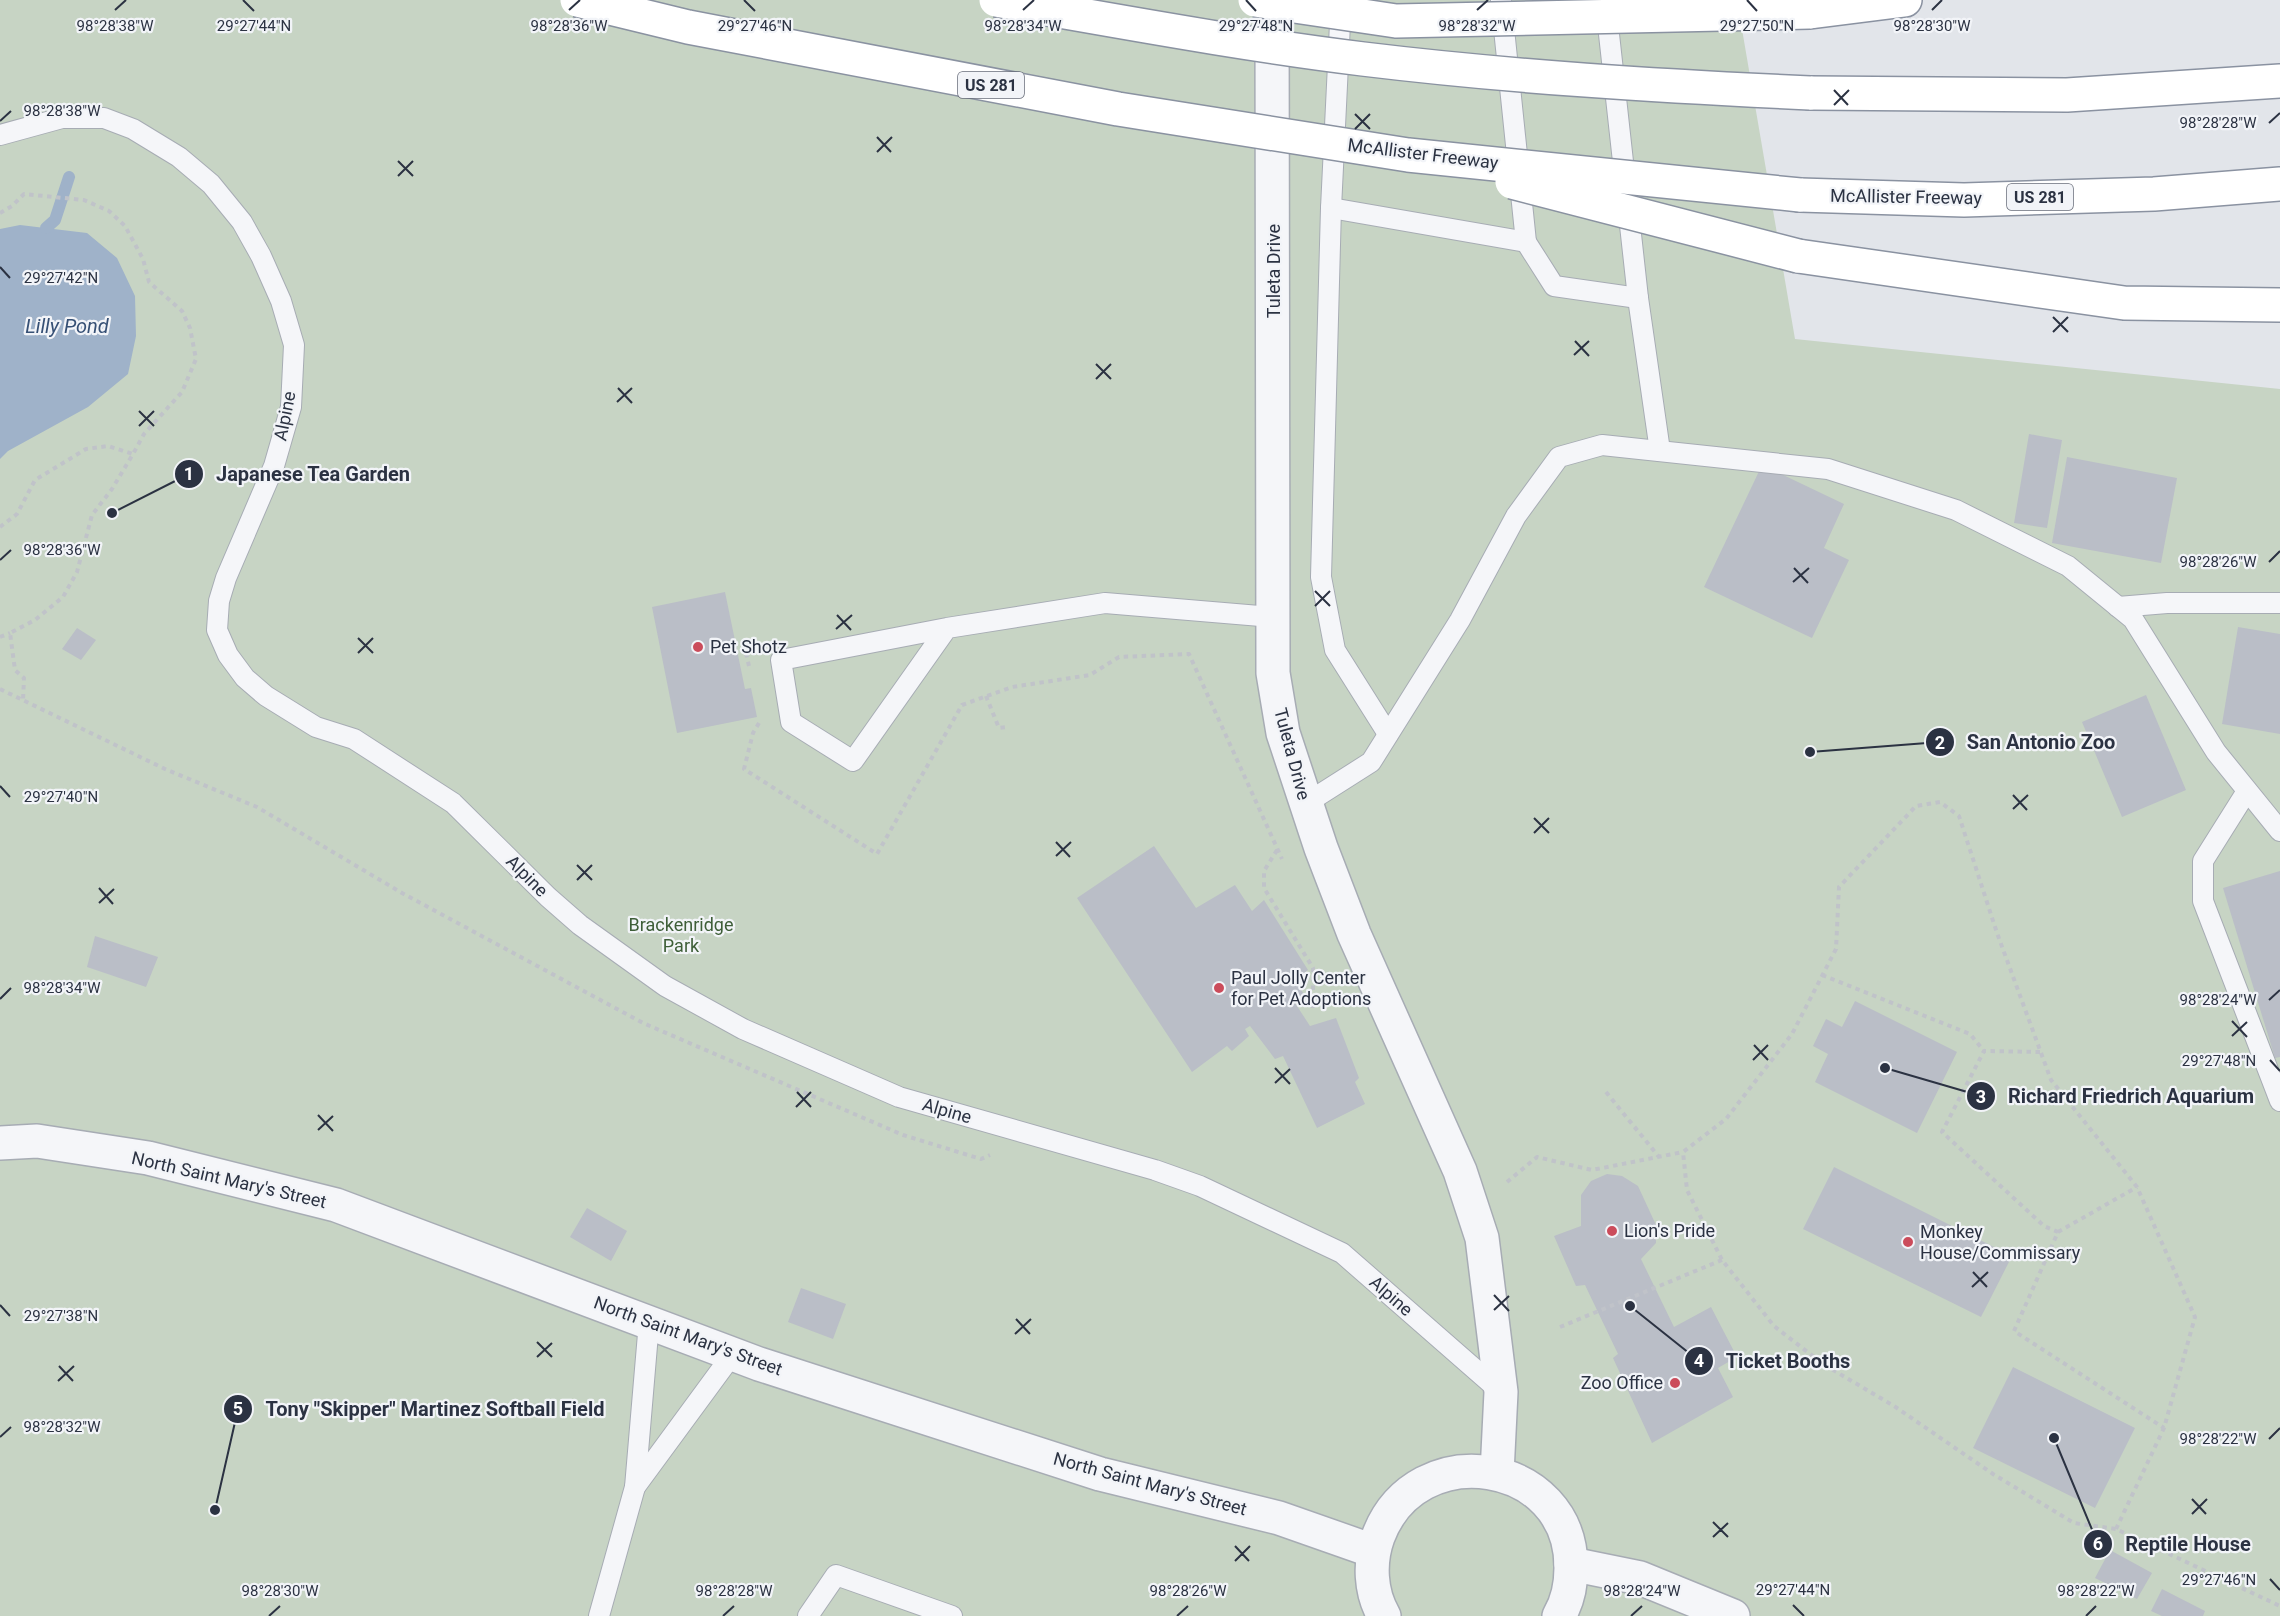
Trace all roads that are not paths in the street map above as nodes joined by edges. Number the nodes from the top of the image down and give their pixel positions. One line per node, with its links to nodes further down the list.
1 (577, 0): 11 (highway, McAllister Freeway / US 281, bridge)
2 (996, 0): 9 (highway, bridge)
3 (1255, 0): 8 (highway, bridge)
4 (1272, 0): 20 (street, Tuleta Drive)
5 (1341, 0): 13 (lane)
6 (1501, 0): 14 (lane)
7 (1604, 0): 15 (lane)
8 (1905, 0)
9 (2280, 81)
10 (0, 135): 30 (lane, Alpine)
11 (1408, 155): 12 (highway, McAllister Freeway / US 281, bridge); 16 (highway, bridge)
12 (2280, 184)
13 (1331, 208): 14 (lane); 22 (lane)
14 (1526, 242): 15 (lane)
15 (1638, 298): 17 (lane)
16 (2280, 305)
17 (1660, 451): 19 (lane); 22 (lane)
18 (2280, 603): 19 (lane)
19 (2118, 607): 23 (lane)
20 (1273, 617): 21 (lane); 24 (street, Tuleta Drive)
21 (947, 628): 21 (lane)
22 (1388, 734): 24 (lane)
23 (2247, 791): 25 (lane); 26 (lane)
24 (1305, 804): 30 (street, Tuleta Drive)
25 (2280, 831)
26 (2280, 1101)
27 (0, 1143): 28 (street, North Saint Mary's Street)
28 (649, 1322): 29 (street, North Saint Mary's Street); 32 (lane)
29 (732, 1355): 32 (lane); 33 (street, North Saint Mary's Street)
30 (1501, 1392): 31 (street, Tuleta Drive)
31 (1497, 1473): 33 (street); 34 (street)
32 (635, 1487): 35 (lane)
33 (1373, 1551): 38 (street)
34 (1571, 1564): 39 (street); 40 (street)
35 (599, 1616)
36 (808, 1616): 37 (lane)
37 (952, 1616)
38 (1384, 1616)
39 (1559, 1616)
40 (1733, 1616)

